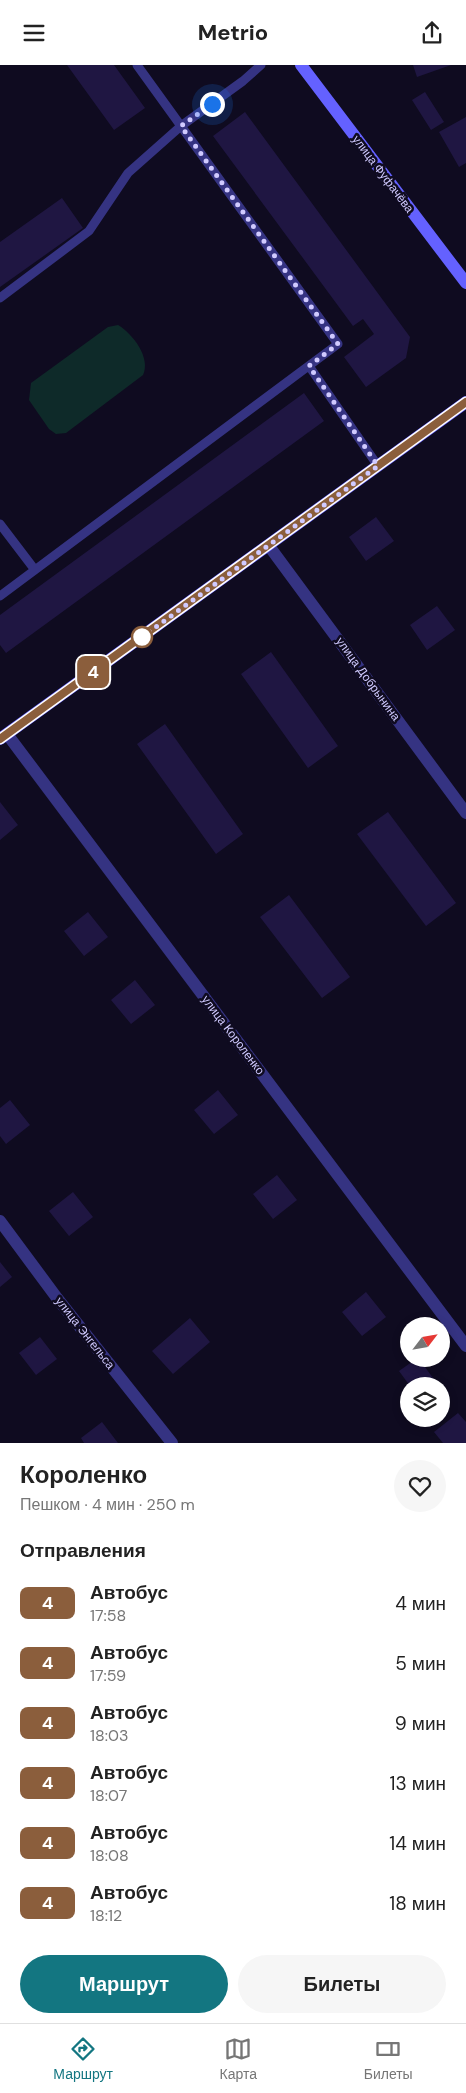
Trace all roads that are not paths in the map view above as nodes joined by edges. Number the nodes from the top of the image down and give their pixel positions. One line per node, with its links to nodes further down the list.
1 (137, 65): 4 (lane)
2 (261, 65): 4 (lane)
3 (301, 65): 5 (main road, улица Фуфачёва)
4 (181, 126): 6 (lane); 7 (lane)
5 (466, 283)
6 (0, 298)
7 (309, 366): 9 (lane); 12 (lane)
8 (466, 403): 9 (main road)
9 (378, 466): 11 (main road)
10 (0, 524): 12 (lane)
11 (269, 546): 14 (main road); 15 (street, улица Добрынина)
12 (35, 570): 13 (lane)
13 (0, 596)
14 (2, 732): 17 (street, улица Короленко)
15 (466, 813)
16 (0, 1221): 18 (street, улица Энгельса)
17 (466, 1346)
18 (172, 1443)

